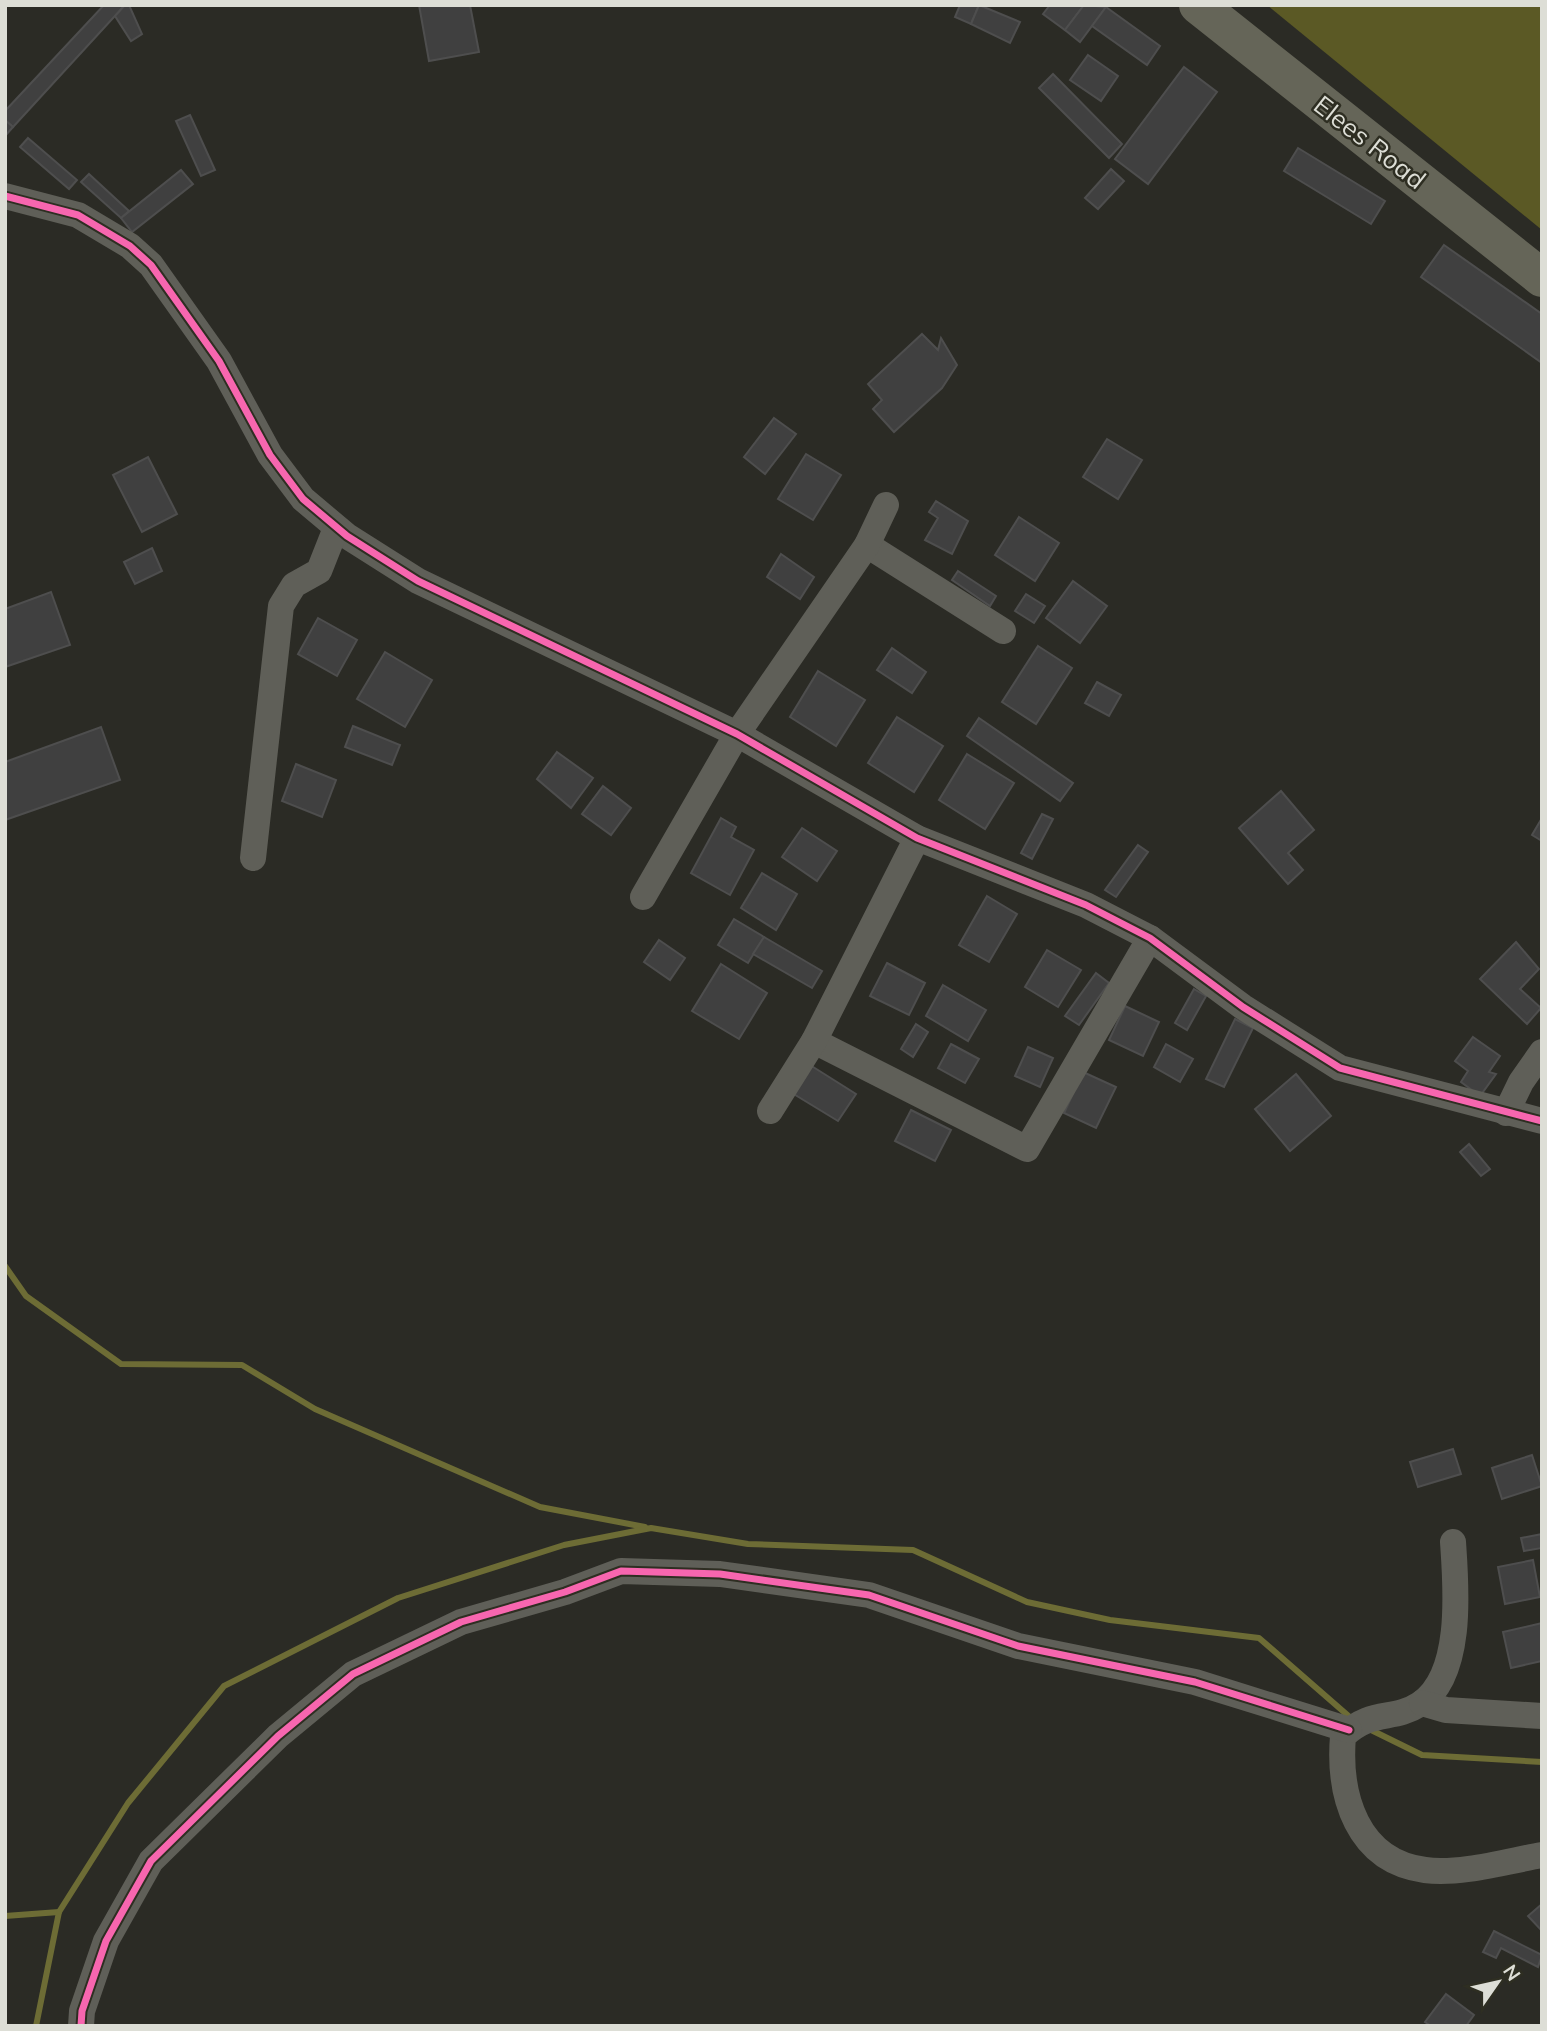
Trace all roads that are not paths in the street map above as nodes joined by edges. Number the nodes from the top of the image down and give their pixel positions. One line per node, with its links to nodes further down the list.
1 (1198, 5): 3 (highway, Elees Road)
2 (5, 196): 5 (street)
3 (1542, 278)
4 (886, 505): 6 (street)
5 (336, 528): 8 (street); 10 (street)
6 (867, 545): 7 (street); 8 (street)
7 (1003, 631)
8 (737, 734): 9 (street); 11 (street)
9 (917, 838): 12 (street); 13 (street)
10 (253, 858)
11 (643, 897)
12 (1150, 938): 13 (street); 16 (street)
13 (814, 1041): 15 (street)
14 (1542, 1052): 16 (street)
15 (770, 1111)
16 (1506, 1113): 17 (street)
17 (1542, 1121)
18 (1453, 1542): 19 (street)
19 (1422, 1703): 20 (street); 21 (street)
20 (1542, 1716)
21 (1346, 1733): 22 (street); 23 (street)
22 (1542, 1855)
23 (81, 2026)

